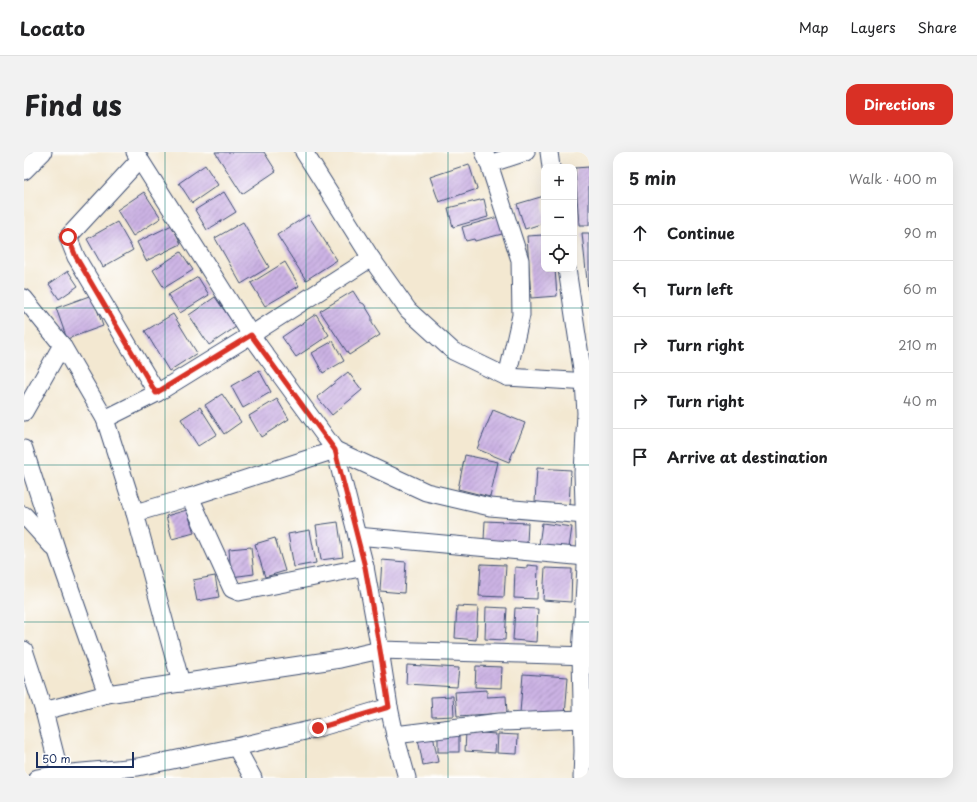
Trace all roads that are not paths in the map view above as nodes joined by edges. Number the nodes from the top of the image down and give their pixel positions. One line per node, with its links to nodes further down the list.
1 (43, 152): 8 (street)
2 (304, 152): 9 (street)
3 (526, 152): 6 (street)
4 (549, 152): 7 (street)
5 (138, 155): 12 (street); 16 (street)
6 (487, 158): 14 (street)
7 (551, 164)
8 (24, 171)
9 (371, 258): 12 (street); 14 (street)
10 (568, 272): 15 (street)
11 (24, 298): 13 (street)
12 (251, 335): 16 (street); 21 (street)
13 (62, 345): 17 (street); 19 (street)
14 (507, 377): 15 (street)
15 (587, 382): 18 (street)
16 (156, 393): 19 (street)
17 (24, 412)
18 (587, 413): 22 (street)
19 (105, 419): 24 (street)
20 (24, 449): 28 (street)
21 (335, 450): 23 (street); 26 (street); 27 (street)
22 (586, 473): 26 (street)
23 (190, 497): 24 (street); 30 (street)
24 (135, 513): 34 (street)
25 (24, 515): 28 (street)
26 (585, 515): 29 (street)
27 (357, 536): 29 (street); 30 (street)
28 (57, 551): 35 (street)
29 (587, 563): 33 (street)
30 (365, 567): 32 (street)
31 (24, 650): 37 (street)
32 (380, 650): 33 (street); 34 (street); 36 (street)
33 (585, 656): 38 (street)
34 (181, 683): 35 (street)
35 (107, 694): 37 (street)
36 (389, 707): 39 (street); 40 (street)
37 (44, 711): 43 (street)
38 (583, 719): 39 (street); 41 (street)
39 (395, 735): 46 (street)
40 (236, 747): 42 (street); 45 (street)
41 (586, 751): 47 (street)
42 (141, 772): 43 (street)
43 (60, 774): 44 (street)
44 (37, 778)
45 (253, 778)
46 (407, 778)
47 (582, 778)

